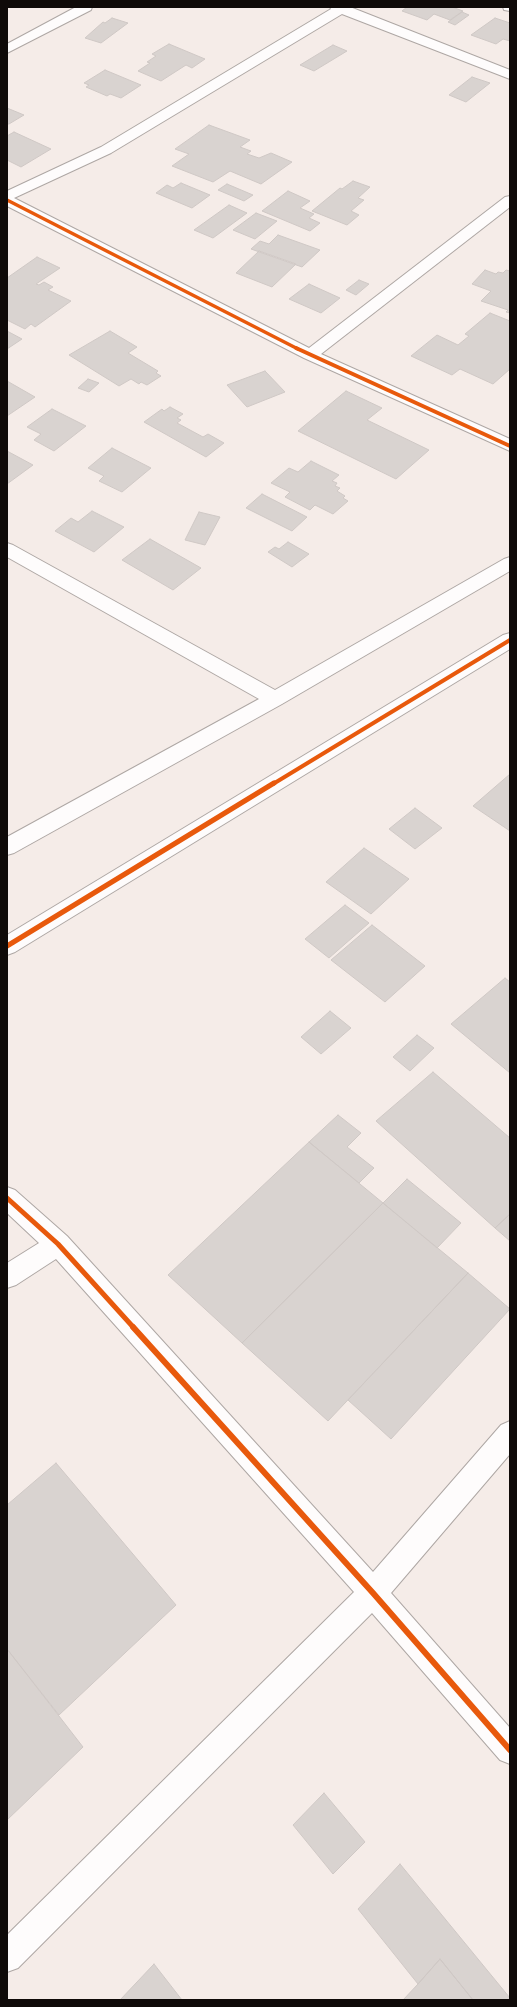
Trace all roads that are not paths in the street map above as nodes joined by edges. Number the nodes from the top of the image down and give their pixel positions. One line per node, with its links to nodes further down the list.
1 (86, 7): 3 (street)
2 (341, 8): 4 (street); 5 (street)
3 (7, 49)
4 (510, 75)
5 (7, 196)
6 (7, 200): 8 (street)
7 (510, 200): 8 (street)
8 (310, 355): 9 (street)
9 (510, 446)
10 (7, 549): 13 (street)
11 (510, 563): 13 (street)
12 (510, 640): 15 (street)
13 (275, 700): 14 (street)
14 (7, 847)
15 (7, 946)
16 (7, 1198): 17 (street)
17 (58, 1244): 18 (street); 20 (street)
18 (7, 1277)
19 (510, 1434): 20 (street)
20 (373, 1593): 21 (street); 22 (street)
21 (510, 1750)
22 (7, 1957)

